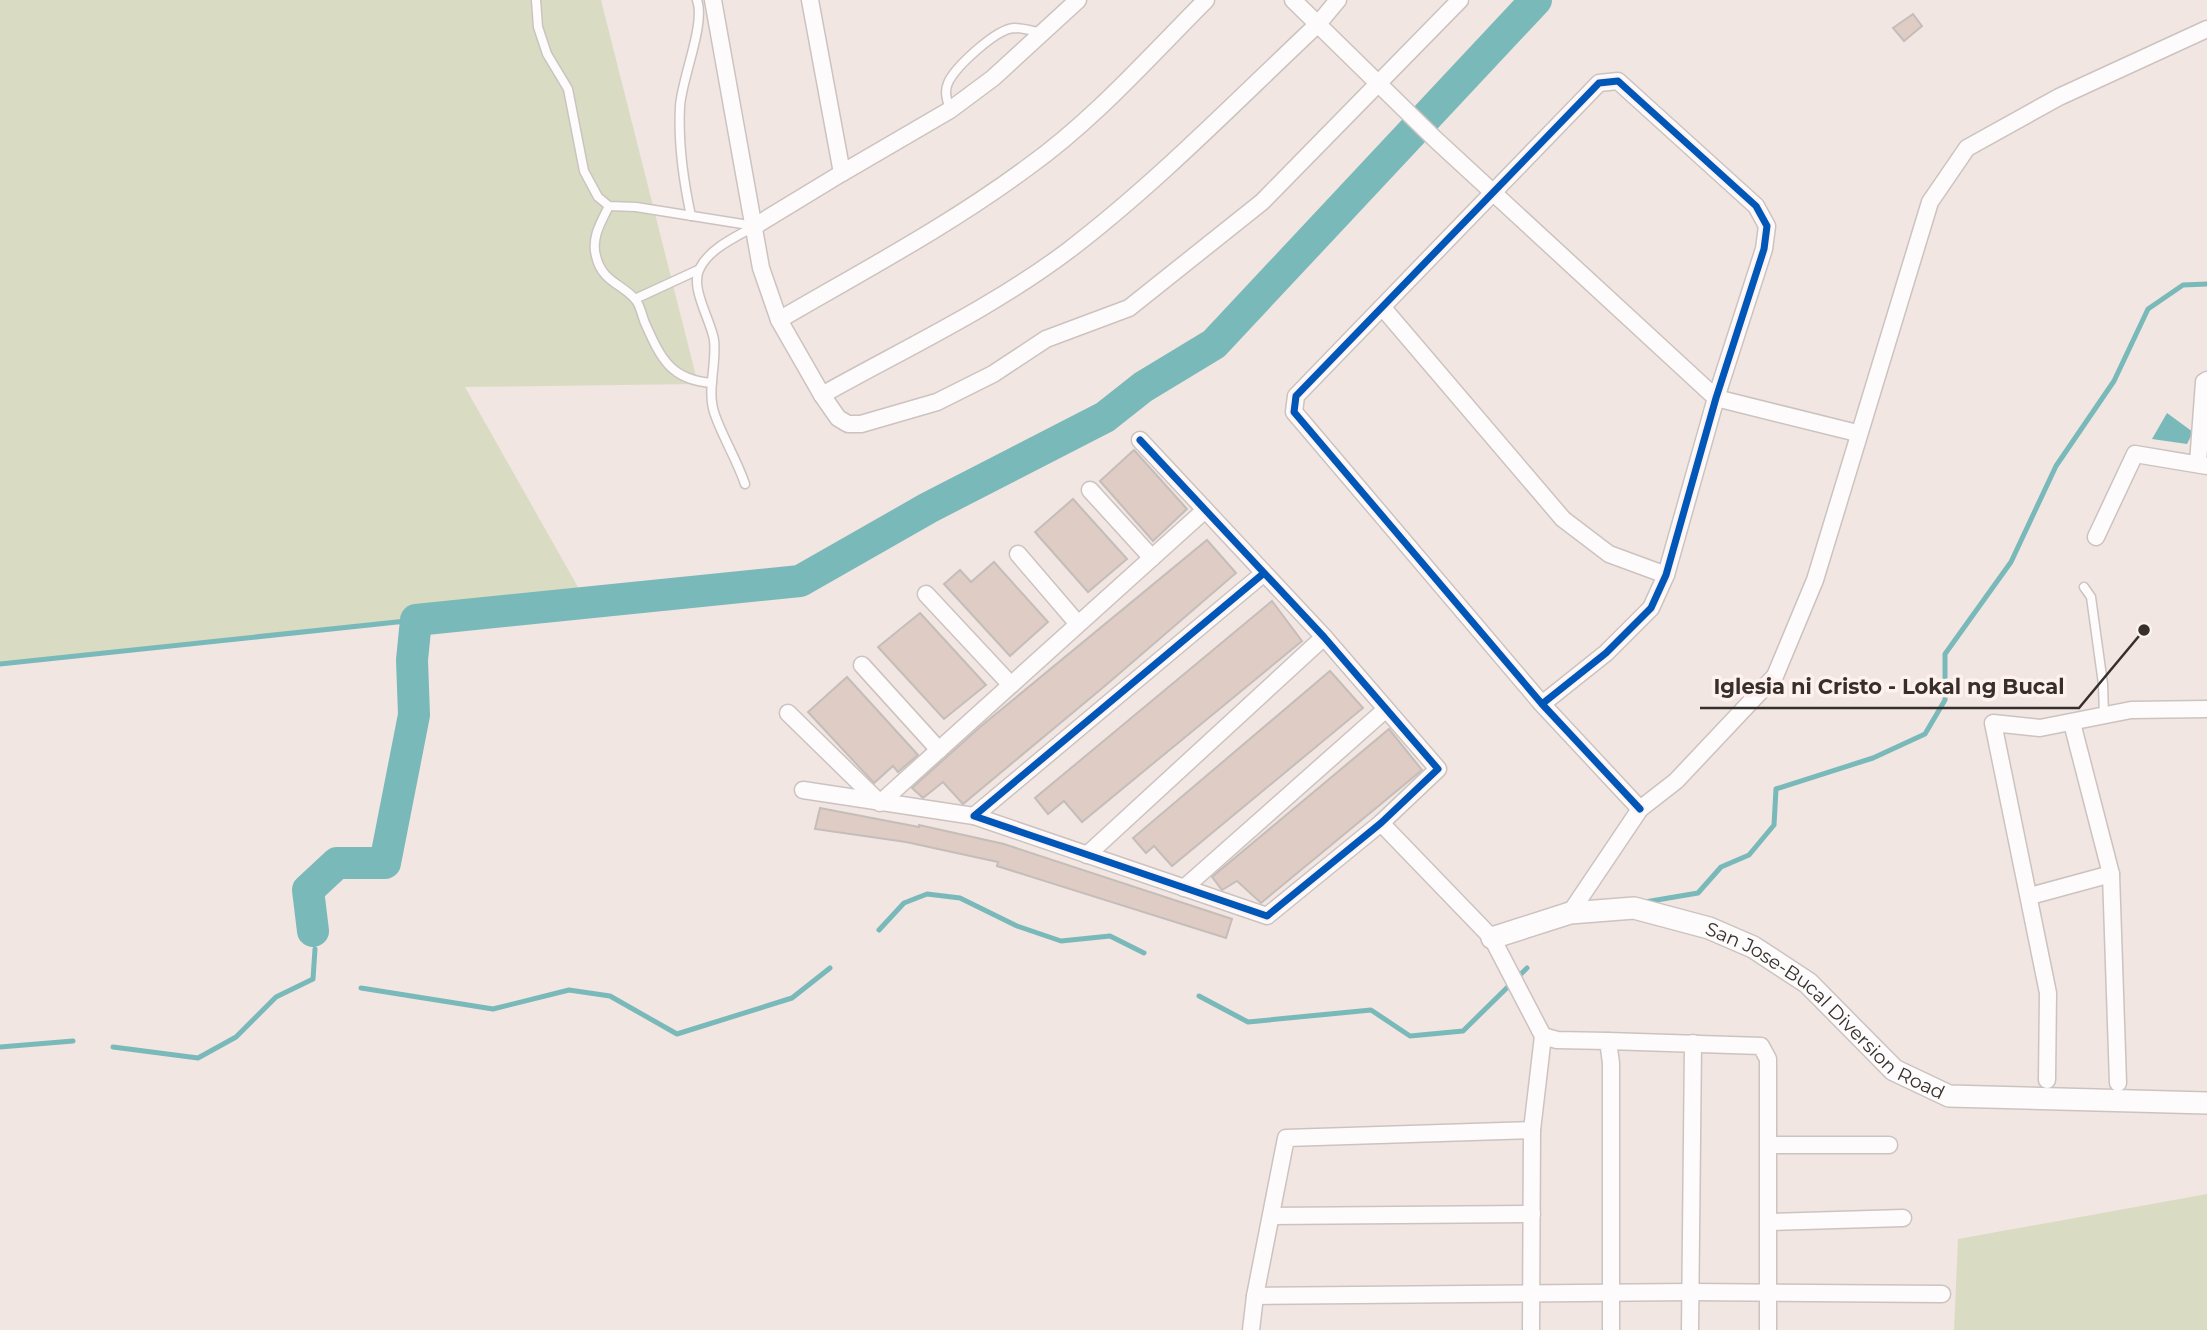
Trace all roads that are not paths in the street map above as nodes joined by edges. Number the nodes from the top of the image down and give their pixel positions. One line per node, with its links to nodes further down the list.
1 (536, 0): 17 (lane)
2 (697, 0): 18 (lane)
3 (713, 0): 19 (street)
4 (810, 0): 15 (street)
5 (1078, 0): 12 (street)
6 (1206, 0): 23 (street)
7 (1293, 0): 10 (street)
8 (1338, 0): 10 (street)
9 (1460, 0): 13 (street)
10 (1318, 24): 13 (street); 26 (street)
11 (2207, 29): 28 (street)
12 (1042, 33): 14 (street); 14 (lane)
13 (1379, 83): 16 (street); 26 (street)
14 (950, 110): 15 (street)
15 (842, 173): 19 (street)
16 (1496, 191): 22 (street); 27 (street); 27 (street)
17 (609, 206): 18 (lane); 21 (lane)
18 (691, 216): 19 (lane)
19 (755, 226): 20 (lane); 23 (street)
20 (698, 270): 21 (lane); 25 (lane)
21 (635, 299): 25 (lane)
22 (1383, 307): 38 (street); 45 (street)
23 (779, 320): 26 (street)
24 (2207, 380): 30 (street)
25 (712, 383): 31 (lane)
26 (822, 395)
27 (1716, 398): 28 (street); 38 (street)
28 (1857, 433): 54 (street)
29 (1140, 440): 33 (street)
30 (2202, 464): 34 (street)
31 (746, 484)
32 (1090, 490): 36 (street)
33 (1205, 510): 36 (street); 37 (street)
34 (2096, 537)
35 (1018, 554): 41 (street)
36 (1152, 558): 41 (street)
37 (1264, 573): 42 (street); 55 (street)
38 (1666, 575): 45 (street)
39 (2084, 587): 49 (lane)
40 (926, 594): 44 (street)
41 (1078, 624): 44 (street)
42 (1324, 637): 47 (street); 57 (street)
43 (862, 665): 51 (street)
44 (1010, 685): 51 (street)
45 (1542, 704): 54 (street)
46 (2207, 709): 49 (street)
47 (1385, 710): 56 (street); 59 (street)
48 (788, 713): 53 (street)
49 (2104, 716): 50 (street)
50 (2072, 723): 58 (street); 60 (street)
51 (939, 750): 53 (street)
52 (803, 790): 53 (street)
53 (880, 803): 55 (street)
54 (1640, 809): 61 (street)
55 (974, 816): 57 (street)
56 (1381, 823): 59 (street); 62 (street)
57 (1087, 855): 59 (street)
58 (2111, 874): 60 (street); 67 (street)
59 (1184, 888)
60 (2030, 896): 66 (street)
61 (1570, 912): 62 (main road, San Jose-Bucal Diversion Road); 68 (main road, San Jose-Bucal Diversion Road)
62 (1492, 938): 63 (street)
63 (1543, 1036): 64 (street); 69 (street)
64 (1608, 1041): 65 (street); 76 (street)
65 (1693, 1043): 70 (street); 77 (street)
66 (2047, 1080)
67 (2118, 1083)
68 (2207, 1102)
69 (1532, 1130): 72 (street); 73 (street)
70 (1769, 1145): 71 (street); 75 (street)
71 (1889, 1145)
72 (1532, 1214): 73 (street); 79 (street)
73 (1270, 1216): 81 (street)
74 (1903, 1218): 75 (street)
75 (1769, 1222): 78 (street)
76 (1611, 1292): 77 (street); 79 (street); 84 (street)
77 (1690, 1292): 78 (street); 85 (street)
78 (1768, 1292): 80 (street); 86 (street)
79 (1532, 1294): 81 (street); 83 (street)
80 (1942, 1294)
81 (1255, 1296): 82 (street)
82 (1251, 1330)
83 (1531, 1330)
84 (1611, 1330)
85 (1690, 1330)
86 (1768, 1330)

